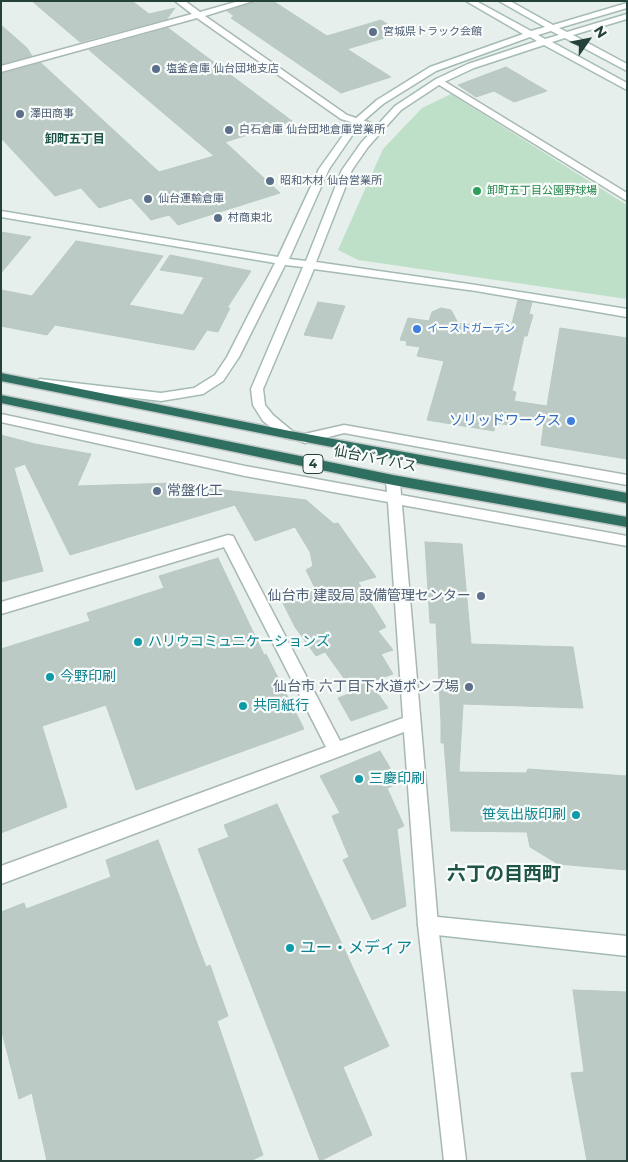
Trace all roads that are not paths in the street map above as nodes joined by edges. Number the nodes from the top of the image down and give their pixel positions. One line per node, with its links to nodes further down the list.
1 (179, 1): 6 (street)
2 (249, 1): 6 (street)
3 (470, 1): 9 (street)
4 (503, 1): 8 (street)
5 (627, 5): 8 (street)
6 (198, 16): 13 (street); 16 (street)
7 (627, 16): 10 (street)
8 (552, 27): 9 (street); 10 (street)
9 (530, 34): 11 (street); 16 (street)
10 (566, 35): 11 (street); 12 (street)
11 (544, 42): 14 (street); 15 (street)
12 (627, 68)
13 (1, 69)
14 (439, 80): 17 (street); 18 (street)
15 (627, 87)
16 (357, 122): 17 (street); 20 (street)
17 (378, 127): 21 (street)
18 (627, 198)
19 (1, 214): 20 (street)
20 (282, 260): 21 (street); 23 (street)
21 (310, 264): 22 (street); 26 (street)
22 (627, 313)
23 (6, 378): 26 (highway, 仙台バイパス / 4)
24 (1, 399): 28 (highway, 仙台バイパス / 4)
25 (1, 418): 31 (street)
26 (290, 435): 27 (highway, 仙台バイパス / 4)
27 (305, 438): 29 (street); 30 (highway, 仙台バイパス / 4)
28 (394, 480): 31 (street); 32 (highway, 仙台バイパス / 4)
29 (627, 480)
30 (627, 498)
31 (395, 499): 33 (street); 35 (street)
32 (627, 522)
33 (627, 541)
34 (1, 608): 36 (street)
35 (412, 722): 36 (street); 38 (street)
36 (336, 750): 37 (street)
37 (1, 875)
38 (428, 925): 39 (street); 40 (street)
39 (627, 946)
40 (455, 1161)

